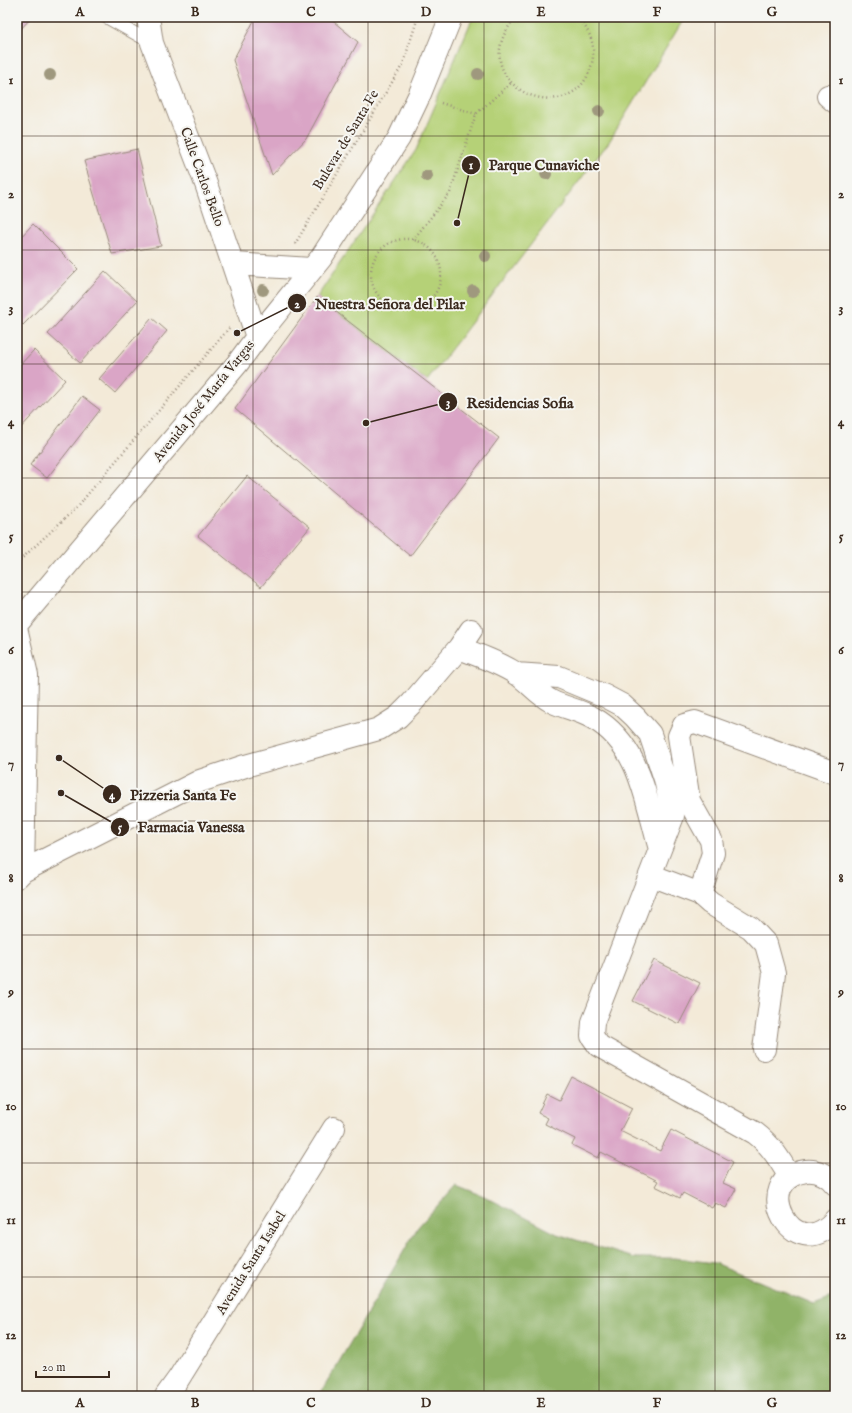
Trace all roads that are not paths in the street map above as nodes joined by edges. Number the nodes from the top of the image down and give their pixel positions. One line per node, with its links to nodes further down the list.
1 (106, 17): 4 (lane)
2 (148, 17): 4 (street, Calle Carlos Bello)
3 (452, 17): 6 (street, Avenida José María Vargas)
4 (152, 43): 5 (street, Calle Carlos Bello)
5 (234, 264): 6 (street); 7 (street, Calle Carlos Bello)
6 (312, 269): 7 (street, Avenida José María Vargas)
7 (257, 337): 8 (street, Avenida José María Vargas)
8 (17, 624)
9 (471, 630): 11 (street)
10 (17, 632): 17 (street)
11 (459, 648): 12 (street); 17 (street)
12 (516, 674): 13 (street); 14 (street)
13 (650, 734): 14 (street); 16 (street)
14 (627, 748): 16 (street)
15 (835, 773): 19 (street)
16 (660, 850): 18 (street)
17 (20, 874)
18 (650, 875): 19 (street); 22 (street)
19 (700, 894): 20 (street)
20 (764, 1048)
21 (334, 1128): 25 (street, Avenida Santa Isabel)
22 (790, 1177): 23 (street); 24 (street)
23 (835, 1184)
24 (835, 1220)
25 (166, 1396)

